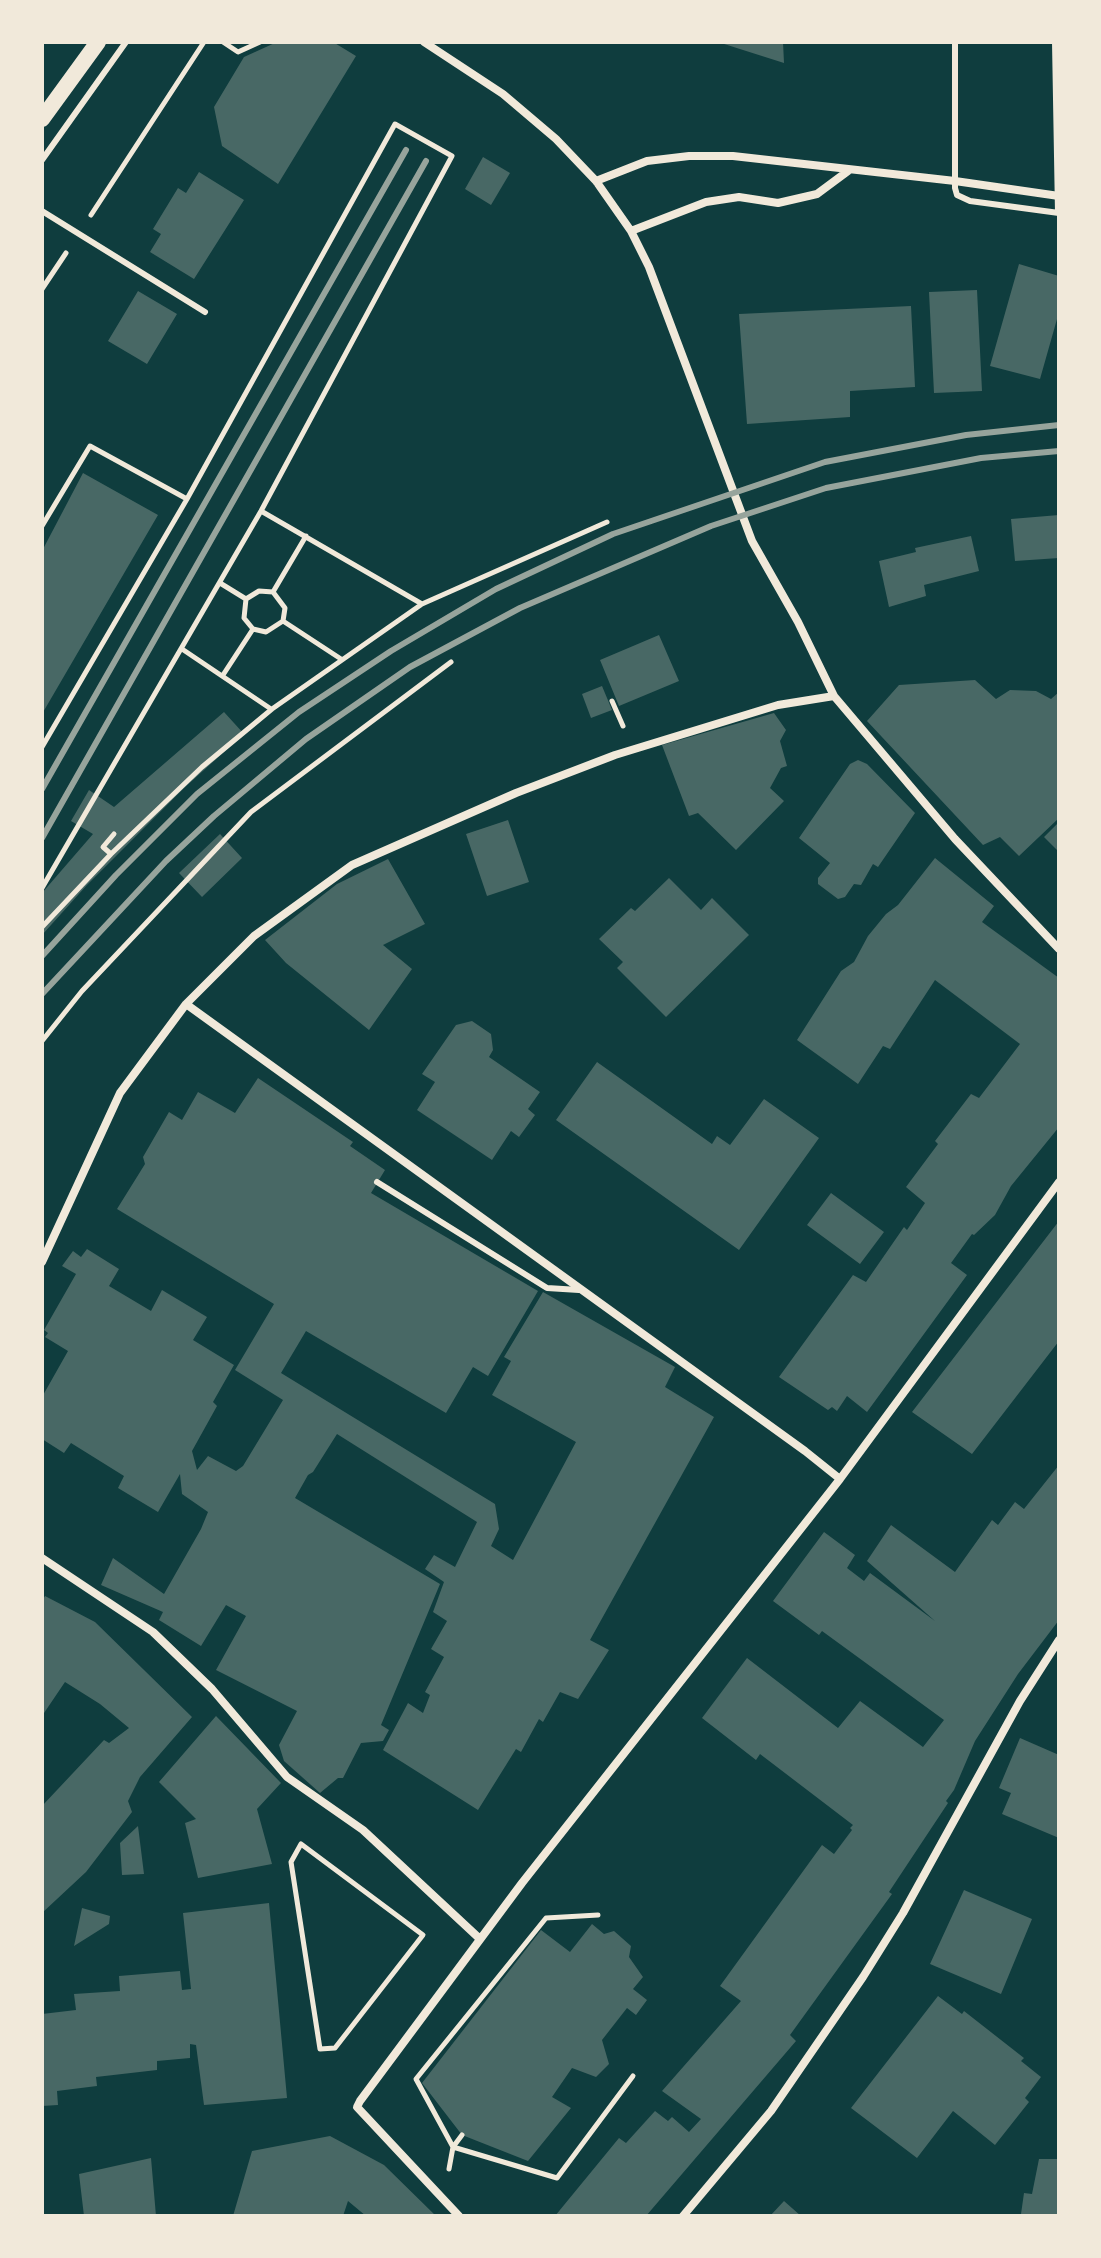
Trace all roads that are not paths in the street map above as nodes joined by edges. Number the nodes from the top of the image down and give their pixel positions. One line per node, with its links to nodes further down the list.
1 (98, 42): 6 (main road)
2 (126, 42): 7 (lane)
3 (424, 42): 9 (street)
4 (955, 42): 10 (lane)
5 (1055, 42): 11 (lane)
6 (42, 119)
7 (42, 160)
8 (848, 171): 9 (street); 10 (street); 14 (street)
9 (596, 181): 14 (street)
10 (955, 181): 11 (street); 13 (lane)
11 (1058, 196): 13 (lane)
12 (42, 211): 15 (lane)
13 (1059, 213)
14 (631, 231): 16 (street)
15 (205, 312)
16 (834, 696): 17 (street); 18 (street)
17 (1059, 949)
18 (186, 1004): 21 (street); 22 (street)
19 (377, 1182): 22 (lane)
20 (1059, 1182): 23 (street)
21 (42, 1262)
22 (583, 1290): 23 (street)
23 (840, 1479): 26 (street)
24 (42, 1558): 26 (street)
25 (1059, 1640): 28 (street)
26 (480, 1939): 27 (street)
27 (459, 2216)
28 (683, 2216)

